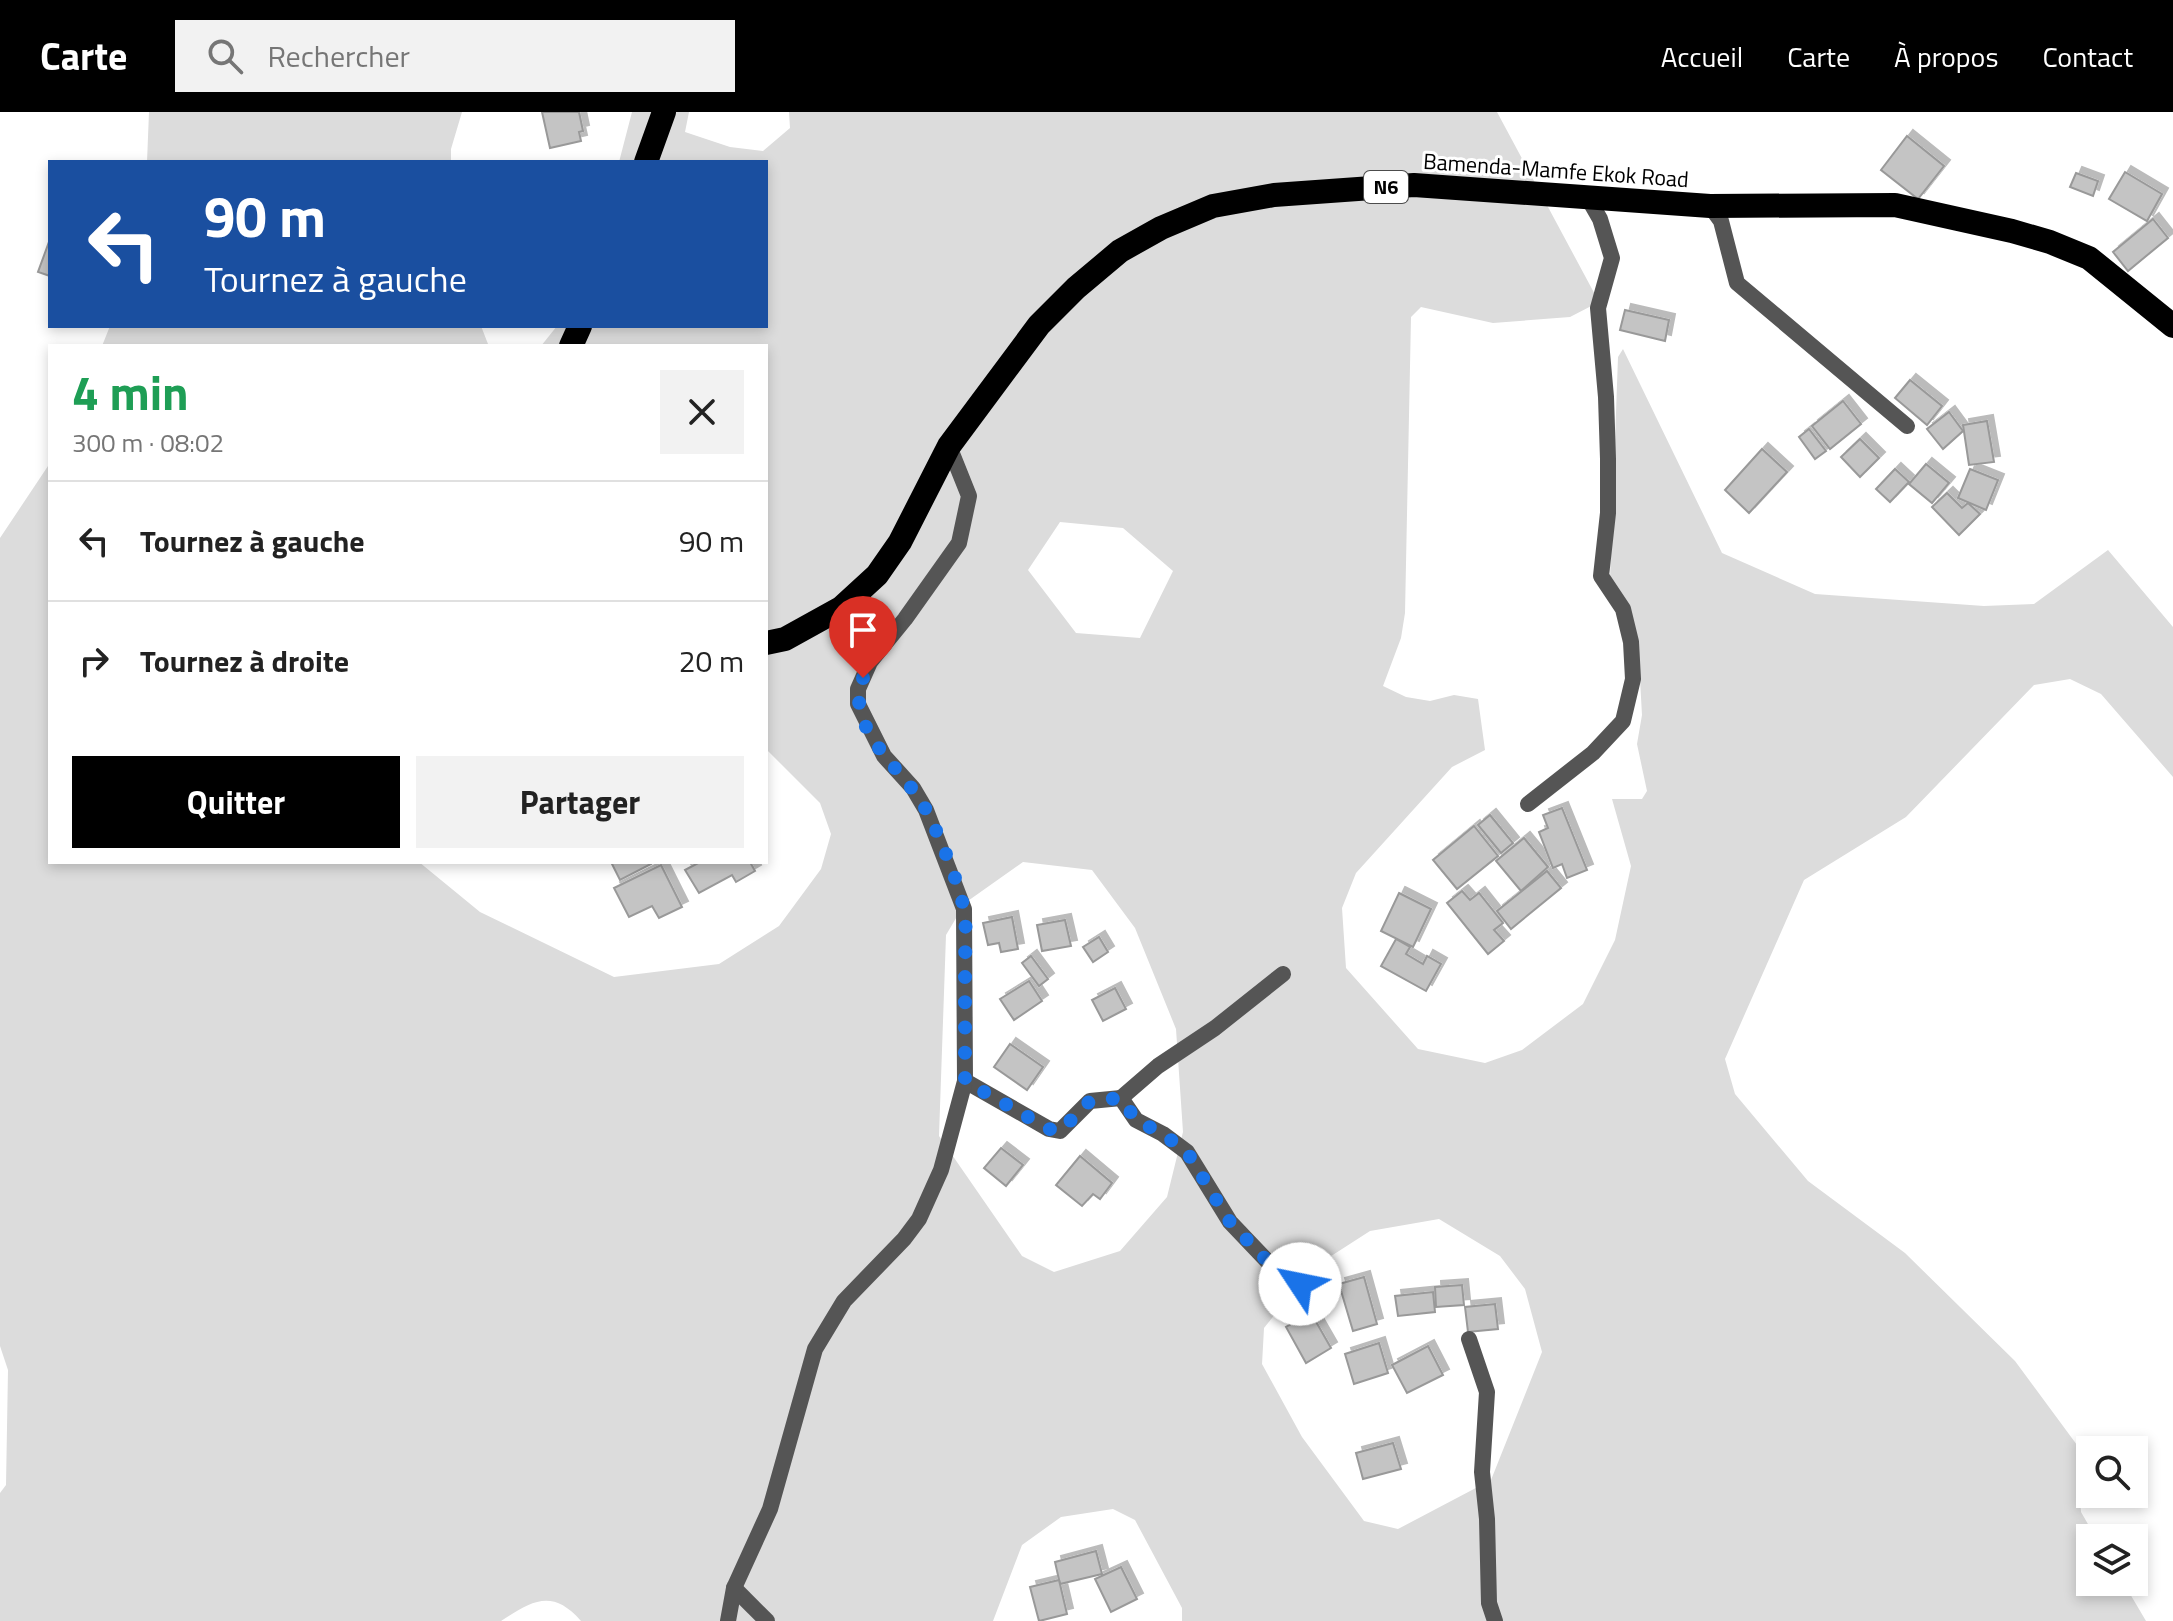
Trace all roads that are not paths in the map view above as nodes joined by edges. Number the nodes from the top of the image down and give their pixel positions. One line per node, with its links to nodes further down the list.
1 (664, 112): 2 (highway)
2 (647, 160)
3 (1588, 198): 4 (highway, Bamenda-Mamfe Ekok Road / N6); 7 (highway, Bamenda-Mamfe Ekok Road / N6); 9 (street)
4 (1710, 206): 5 (highway, Bamenda-Mamfe Ekok Road / N6); 6 (street)
5 (2173, 326)
6 (1907, 426)
7 (949, 446): 8 (highway, Bamenda-Mamfe Ekok Road / N6); 11 (street)
8 (768, 643)
9 (1528, 804)
10 (1283, 974): 12 (street)
11 (965, 1081): 12 (street); 15 (street)
12 (1121, 1098): 13 (street)
13 (1300, 1284)
14 (1469, 1339): 18 (street)
15 (734, 1588): 16 (street); 17 (street)
16 (728, 1621)
17 (767, 1621)
18 (1495, 1621)

